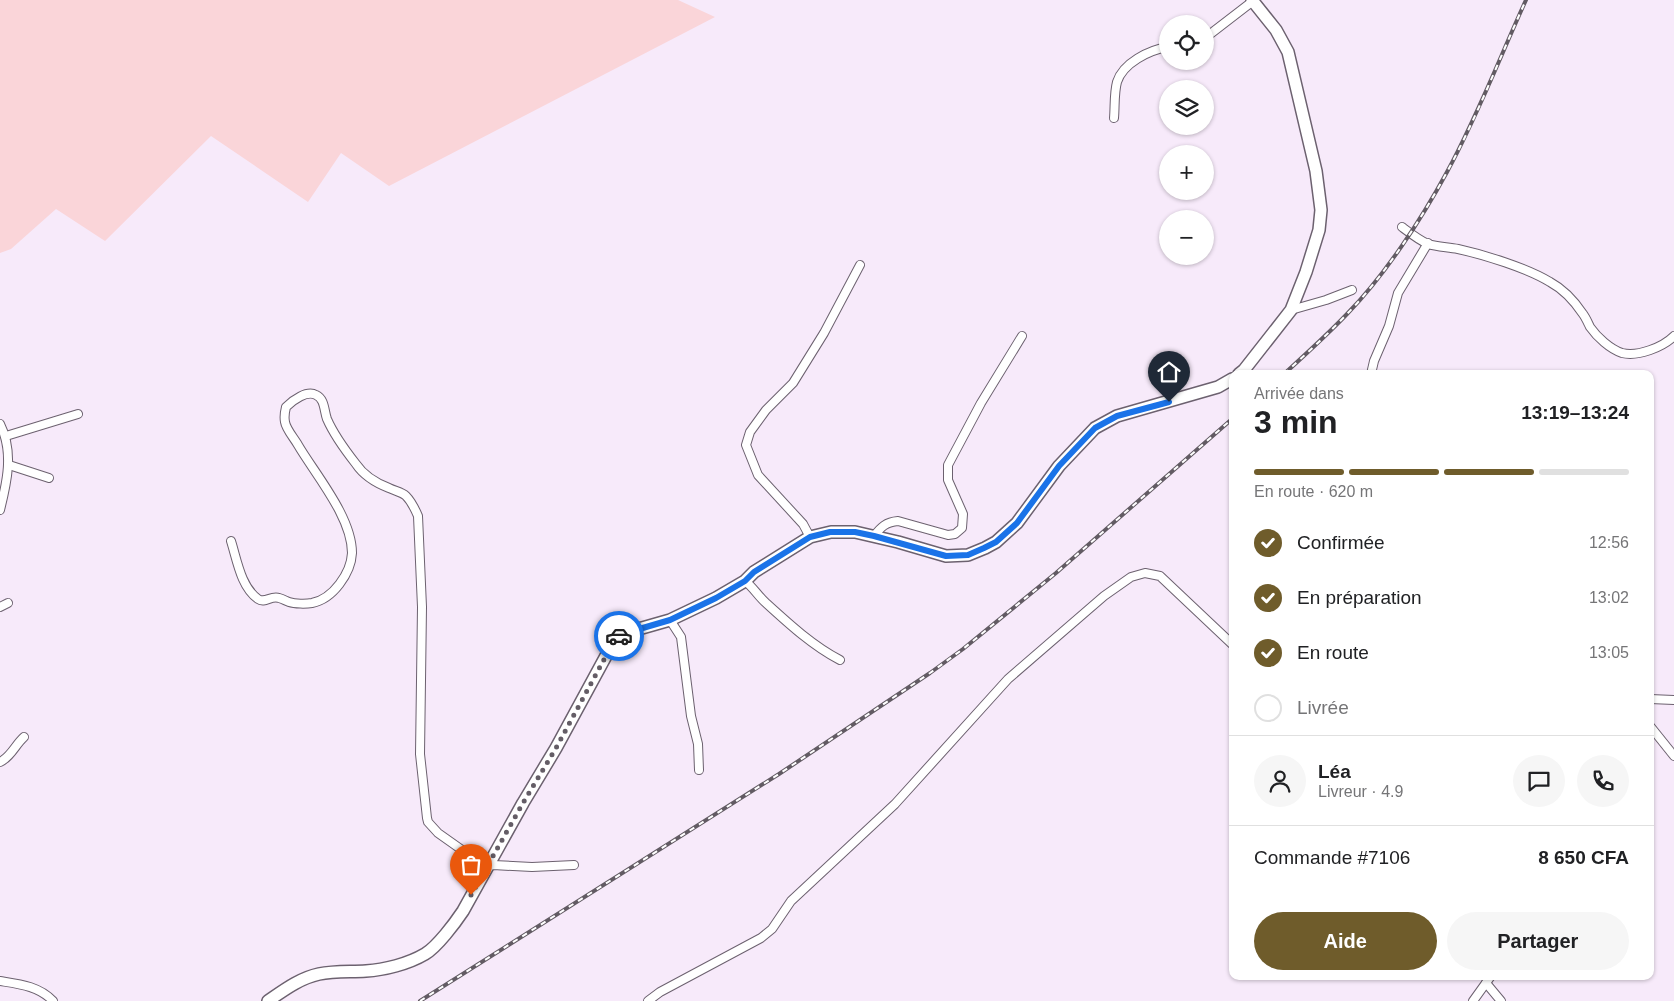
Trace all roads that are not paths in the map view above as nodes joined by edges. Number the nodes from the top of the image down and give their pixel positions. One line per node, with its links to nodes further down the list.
1 (1253, 0): 2 (street); 9 (street)
2 (1214, 31)
3 (1159, 49): 4 (street)
4 (1114, 118)
5 (1402, 227): 6 (street)
6 (1428, 244): 11 (street); 13 (street)
7 (860, 265): 22 (street)
8 (1352, 290): 9 (street)
9 (1291, 310): 12 (street)
10 (1022, 336): 21 (street)
11 (1674, 336)
12 (1244, 370)
13 (1372, 370)
14 (1229, 381): 21 (street)
15 (78, 414): 17 (street)
16 (0, 424): 17 (street)
17 (6, 436): 18 (street)
18 (9, 465): 19 (street); 20 (street)
19 (49, 478)
20 (0, 510)
21 (874, 536): 22 (street)
22 (810, 537): 24 (street)
23 (232, 541): 37 (street)
24 (745, 581): 27 (street); 29 (street)
25 (8, 603): 26 (street)
26 (0, 607)
27 (670, 620): 36 (street); 39 (street)
28 (1229, 641): 45 (street)
29 (840, 660)
30 (1654, 699): 31 (street)
31 (1674, 700)
32 (1654, 731): 34 (street)
33 (24, 737): 35 (street)
34 (1674, 756)
35 (0, 762)
36 (699, 770)
37 (468, 855): 39 (street); 40 (street)
38 (574, 865): 39 (street)
39 (486, 867): 40 (street)
40 (471, 895): 44 (street)
41 (1488, 980): 46 (street); 47 (street)
42 (0, 981): 43 (street)
43 (53, 1001)
44 (268, 1001)
45 (648, 1001)
46 (1474, 1001)
47 (1501, 1001)

